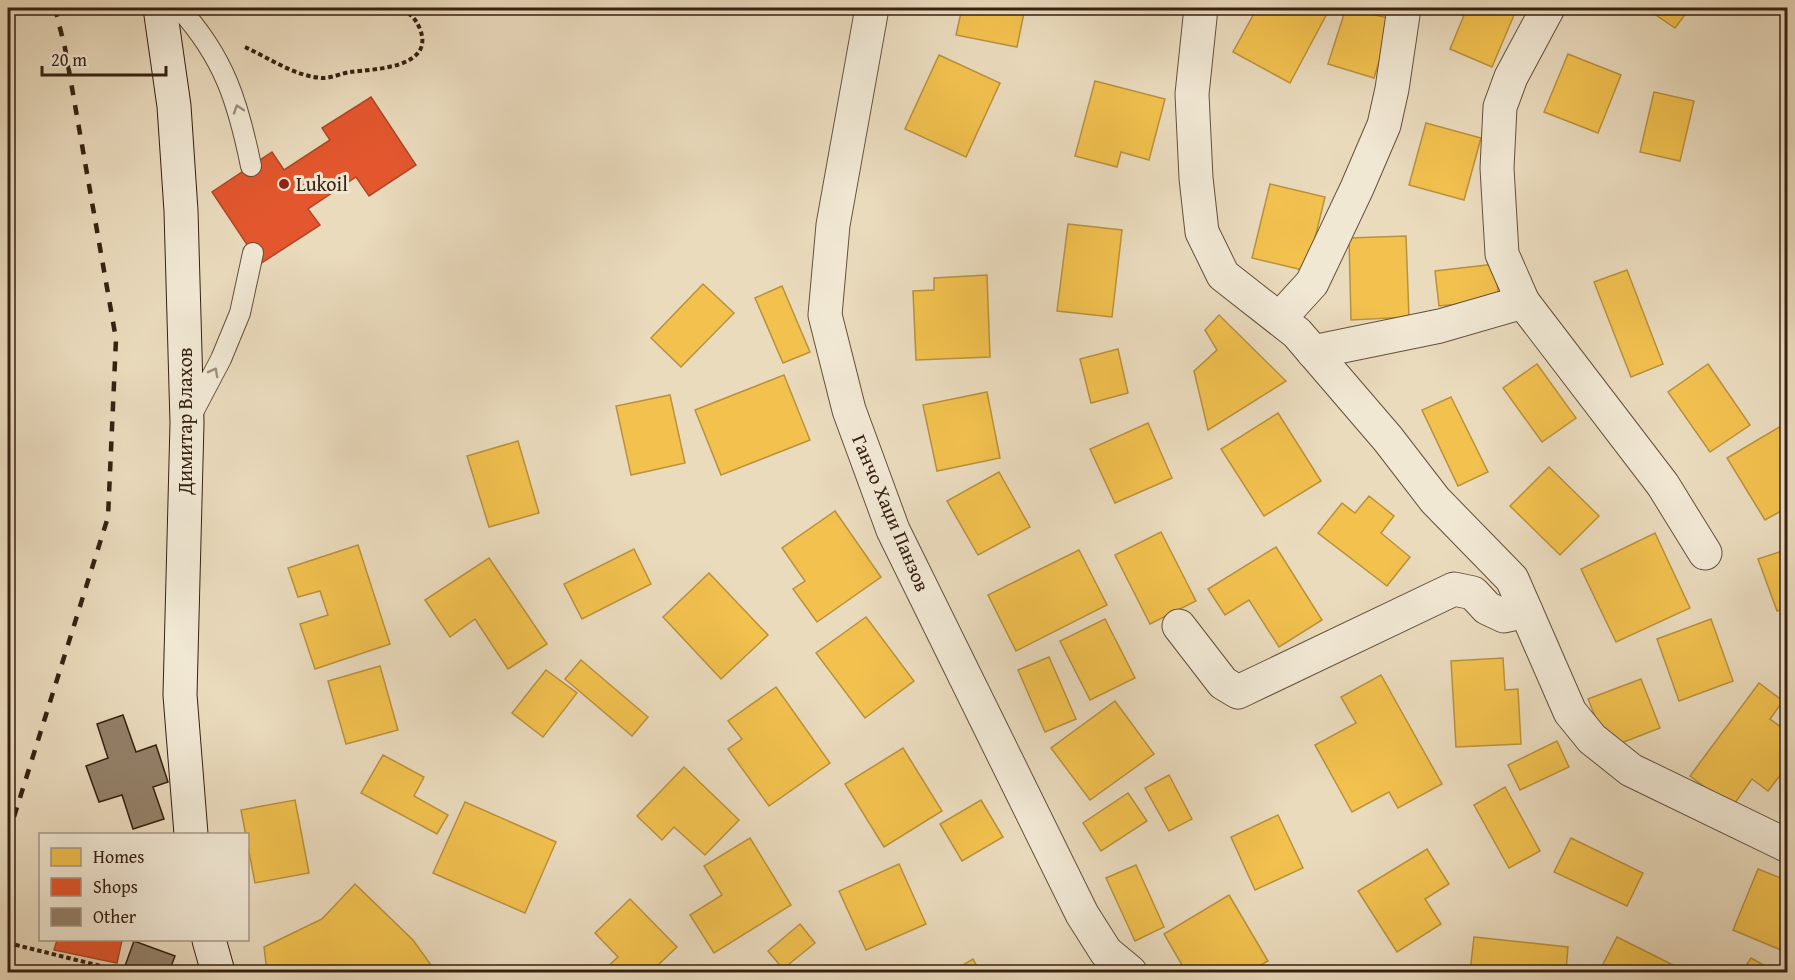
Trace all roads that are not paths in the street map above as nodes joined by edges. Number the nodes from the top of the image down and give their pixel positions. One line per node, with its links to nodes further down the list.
1 (160, 8): 12 (street, Димитар Влахов)
2 (179, 8): 7 (lane, one-way to 2)
3 (872, 8): 20 (street, Ганчо Хаџи Панзов)
4 (1201, 8): 10 (street)
5 (1404, 8): 10 (street)
6 (1548, 8): 9 (street)
7 (251, 166)
8 (253, 254): 12 (lane, one-way to 8)
9 (1523, 302): 11 (street); 13 (street)
10 (1280, 318): 11 (street)
11 (1313, 352): 14 (street)
12 (187, 423): 16 (street, Димитар Влахов)
13 (1705, 553)
14 (1526, 611): 15 (street); 17 (street)
15 (1179, 626)
16 (191, 833)
17 (1788, 846)
18 (210, 941): 19 (street)
19 (218, 972)
20 (1131, 972)

